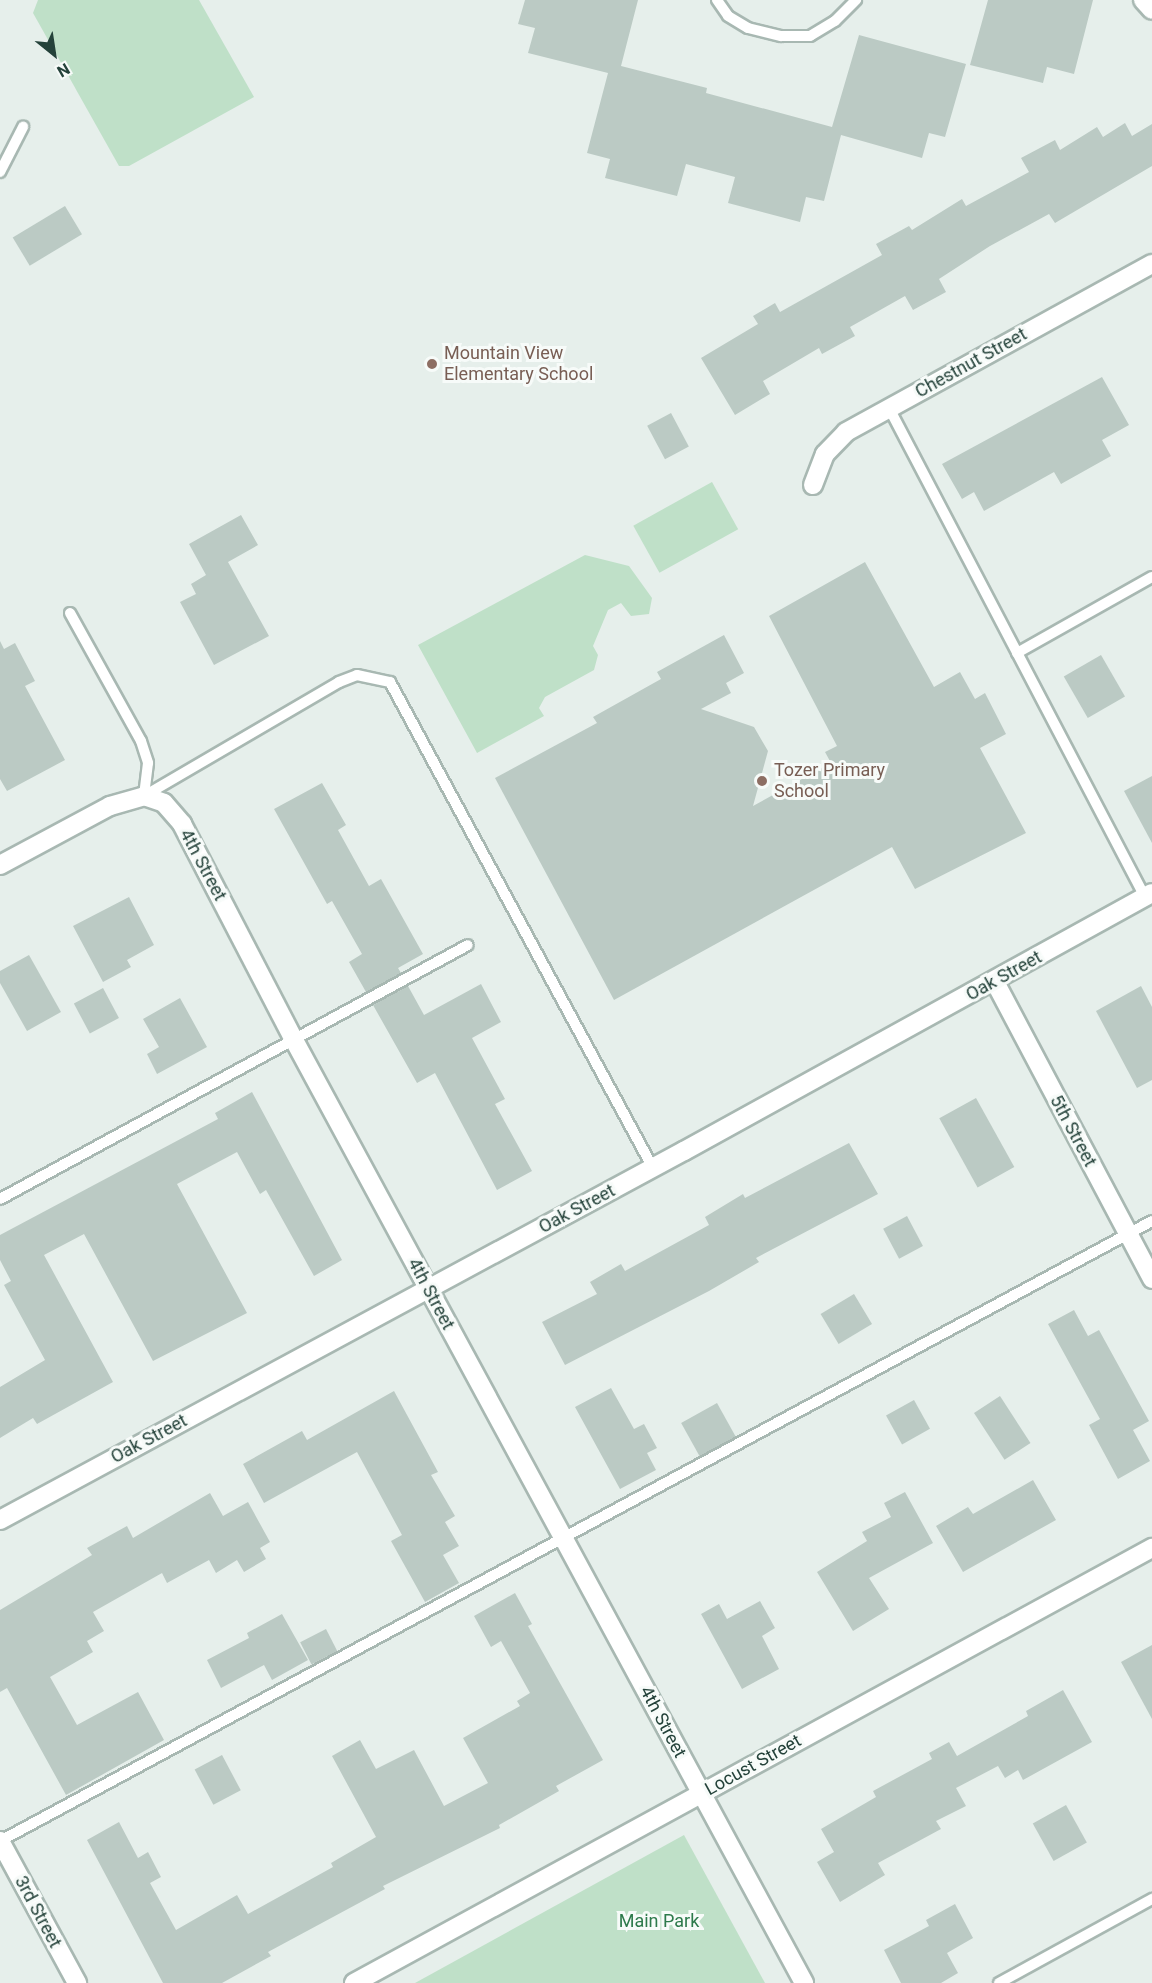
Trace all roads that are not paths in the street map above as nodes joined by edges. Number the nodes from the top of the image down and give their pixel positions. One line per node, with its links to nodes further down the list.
1 (717, 0): 2 (lane)
2 (856, 0)
3 (1143, 0): 4 (street)
4 (1152, 10)
5 (23, 127): 6 (lane)
6 (0, 172)
7 (1152, 264): 8 (street, Chestnut Street)
8 (889, 408): 9 (street, Chestnut Street); 12 (lane)
9 (813, 485)
10 (1152, 577): 12 (lane)
11 (70, 613): 13 (lane)
12 (1017, 653): 15 (lane)
13 (144, 796): 14 (street); 18 (street, 4th Street); 19 (lane)
14 (0, 865)
15 (1148, 895): 17 (street, Oak Street)
16 (468, 945): 18 (lane)
17 (995, 982): 19 (street, Oak Street); 22 (street, 5th Street)
18 (294, 1040): 20 (lane); 24 (street, 4th Street)
19 (652, 1168): 24 (street, Oak Street)
20 (0, 1199)
21 (1152, 1221): 22 (lane)
22 (1127, 1234): 23 (street, 5th Street); 26 (lane)
23 (1152, 1279)
24 (428, 1288): 25 (street, Oak Street); 26 (street, 4th Street)
25 (0, 1520)
26 (563, 1538): 28 (street, 4th Street); 29 (lane)
27 (1152, 1548): 28 (street, Locust Street)
28 (701, 1793): 32 (street, Locust Street); 33 (street, 4th Street)
29 (0, 1841): 31 (street, 3rd Street)
30 (1152, 1899): 34 (lane)
31 (77, 1983)
32 (354, 1983)
33 (804, 1983)
34 (999, 1983)

